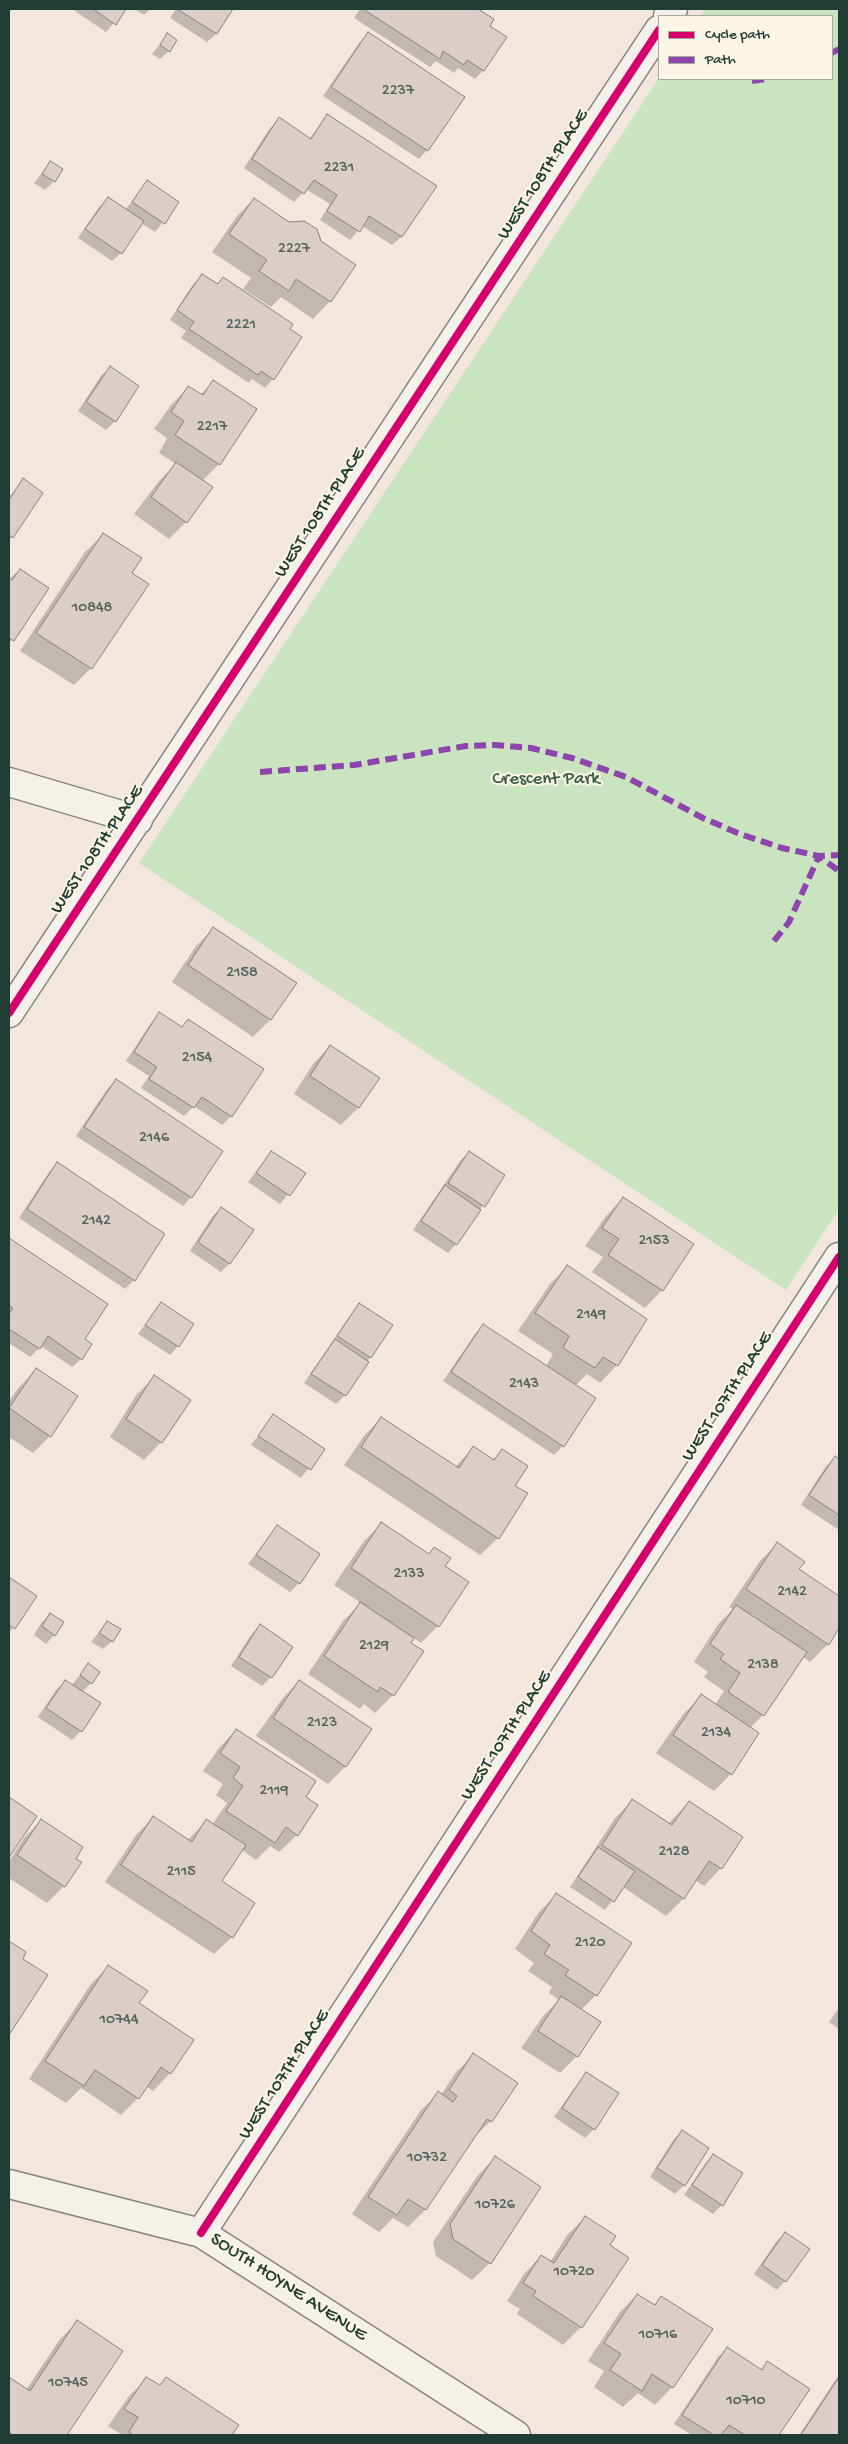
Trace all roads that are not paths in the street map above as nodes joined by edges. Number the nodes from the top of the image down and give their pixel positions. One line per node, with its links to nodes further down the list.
1 (658, 32): 3 (street, WEST 108TH PLACE)
2 (9, 782): 3 (street)
3 (138, 820): 4 (street, WEST 108TH PLACE)
4 (9, 1013)
5 (839, 1257): 7 (street, WEST 107TH PLACE)
6 (9, 2184): 7 (street, SOUTH HOYNE AVENUE)
7 (201, 2232): 8 (street, SOUTH HOYNE AVENUE)
8 (516, 2435)

